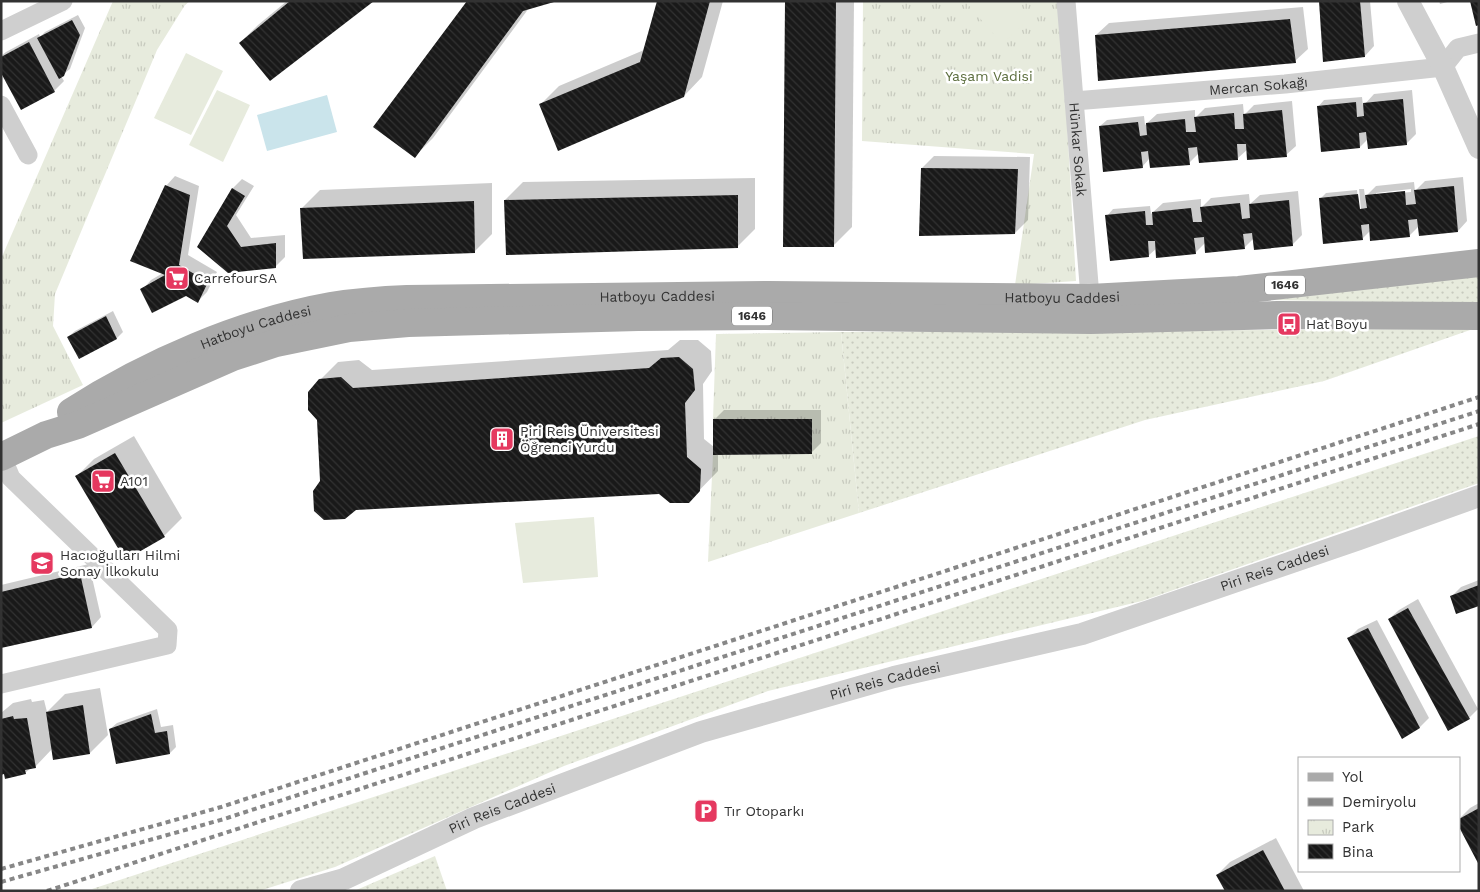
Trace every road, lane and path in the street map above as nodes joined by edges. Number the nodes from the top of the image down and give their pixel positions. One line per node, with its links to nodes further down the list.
1 (63, 1): 4 (street)
2 (1066, 1): 7 (street, Hünkar Sokak)
3 (1408, 1): 6 (street)
4 (1, 31)
5 (1479, 43): 6 (street)
6 (1443, 68): 7 (street, Mercan Sokağı); 9 (street)
7 (1074, 101): 12 (street, Hünkar Sokak)
8 (1, 105): 10 (street)
9 (1478, 146)
10 (28, 155)
11 (1479, 263): 12 (main road, Hatboyu Caddesi / 1646)
12 (1091, 309): 13 (main road, Hatboyu Caddesi / 1646); 14 (main road, Hatboyu Caddesi / 1646)
13 (1479, 316)
14 (1, 457): 16 (street)
15 (1479, 496): 17 (street, Piri Reis Caddesi)
16 (1, 684)
17 (300, 891)

